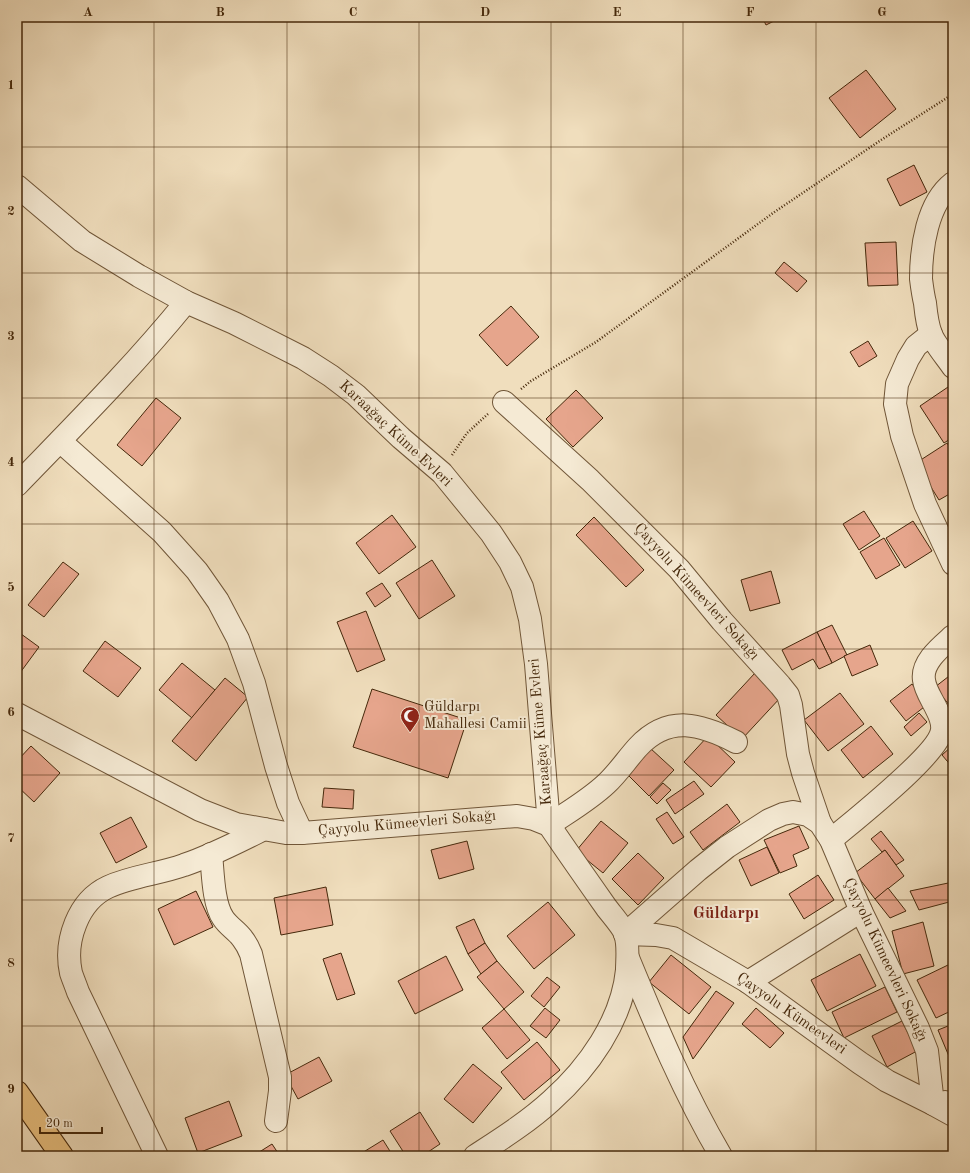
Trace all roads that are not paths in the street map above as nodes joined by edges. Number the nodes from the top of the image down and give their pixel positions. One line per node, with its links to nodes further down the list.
1 (953, 183): 4 (street)
2 (17, 186): 3 (street, Karaağaç Küme Evleri)
3 (186, 302): 7 (street); 13 (street, Karaağaç Küme Evleri)
4 (931, 334): 5 (street); 9 (street)
5 (953, 367)
6 (504, 402): 15 (street, Çayyolu Kümeevleri Sokağı)
7 (60, 441): 8 (street); 16 (street)
8 (17, 484)
9 (953, 564)
10 (953, 636): 15 (street)
11 (17, 714): 14 (street, Çayyolu Kümeevleri Sokağı)
12 (736, 742): 13 (street)
13 (549, 825): 16 (street, Çayyolu Kümeevleri Sokağı); 19 (street)
14 (264, 830): 16 (street, Çayyolu Kümeevleri Sokağı); 17 (street, Çayyolu Kümeevleri Sokağı)
15 (825, 831): 18 (street, Çayyolu Kümeevleri Sokağı); 19 (street)
16 (302, 833)
17 (211, 854): 25 (street); 27 (street, Çayyolu Kümeevleri Sokağı)
18 (861, 911): 21 (street); 23 (street, Çayyolu Kümeevleri Sokağı)
19 (625, 934): 20 (street); 21 (street, Çayyolu Kümeevleri)
20 (628, 956): 28 (street); 29 (street)
21 (748, 982): 23 (street, Çayyolu Kümeevleri)
22 (17, 1092): 26 (main road)
23 (943, 1102): 24 (street)
24 (953, 1115)
25 (276, 1121)
26 (62, 1156)
27 (157, 1156)
28 (475, 1156)
29 (721, 1156)

